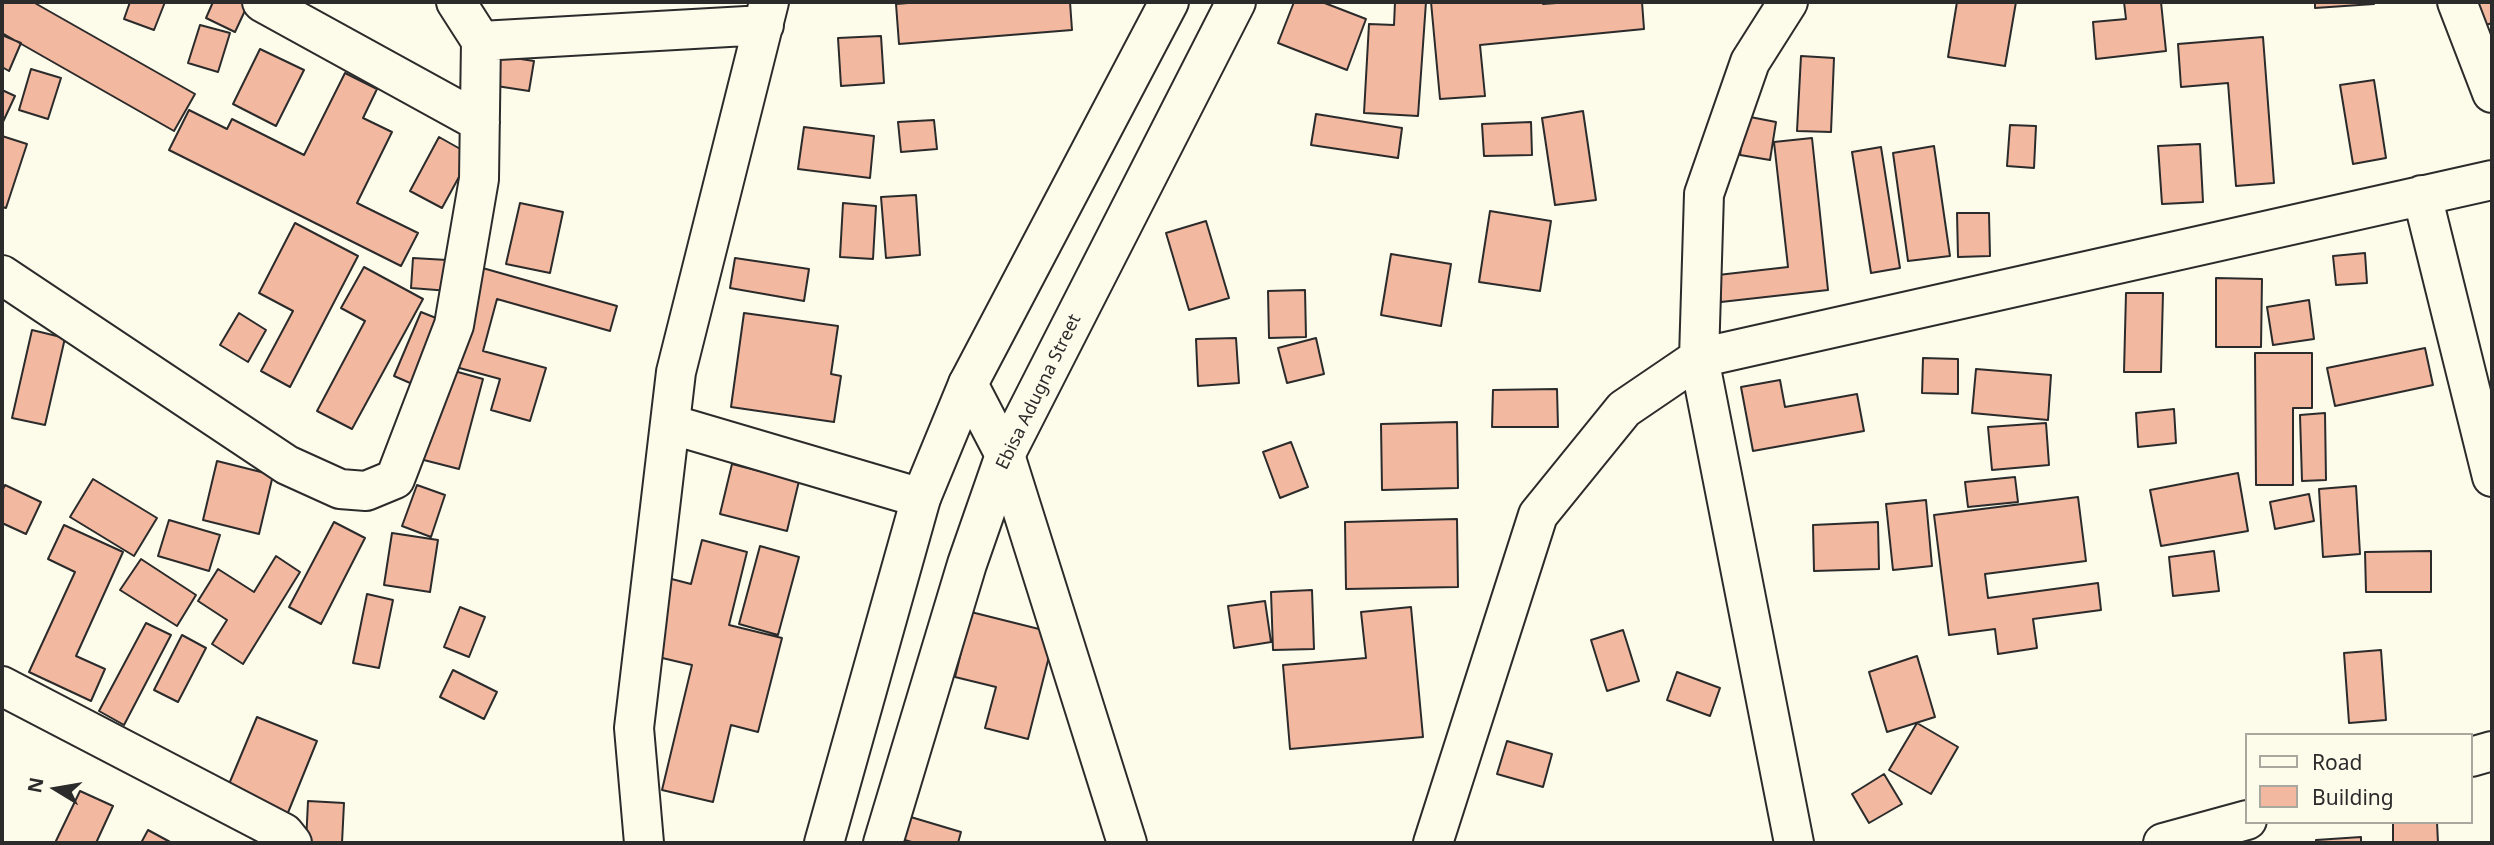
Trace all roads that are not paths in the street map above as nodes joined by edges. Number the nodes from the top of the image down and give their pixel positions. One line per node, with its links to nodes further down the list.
1 (262, 2): 10 (street)
2 (456, 2): 8 (street)
3 (1170, 2): 15 (street)
4 (1236, 2): 17 (street, Ebisa Adugna Street)
5 (1788, 2): 14 (street)
6 (2457, 2): 9 (street)
7 (766, 13): 8 (street); 16 (street)
8 (481, 41): 10 (street)
9 (2492, 93)
10 (480, 122): 13 (street)
11 (2492, 180): 12 (street)
12 (2422, 195): 14 (street); 18 (street)
13 (2, 275)
14 (1699, 358): 29 (street); 30 (street)
15 (968, 384): 17 (street); 19 (street)
16 (670, 424): 19 (street); 25 (street)
17 (1005, 456): 27 (street, Ebisa Adugna Street); 28 (street)
18 (2492, 477)
19 (921, 498): 26 (street)
20 (2, 686): 24 (street)
21 (2492, 751): 22 (street)
22 (2473, 756)
23 (2246, 820): 31 (street)
24 (292, 843)
25 (644, 843)
26 (824, 843)
27 (884, 843)
28 (1127, 843)
29 (1433, 843)
30 (1794, 843)
31 (2163, 843)

